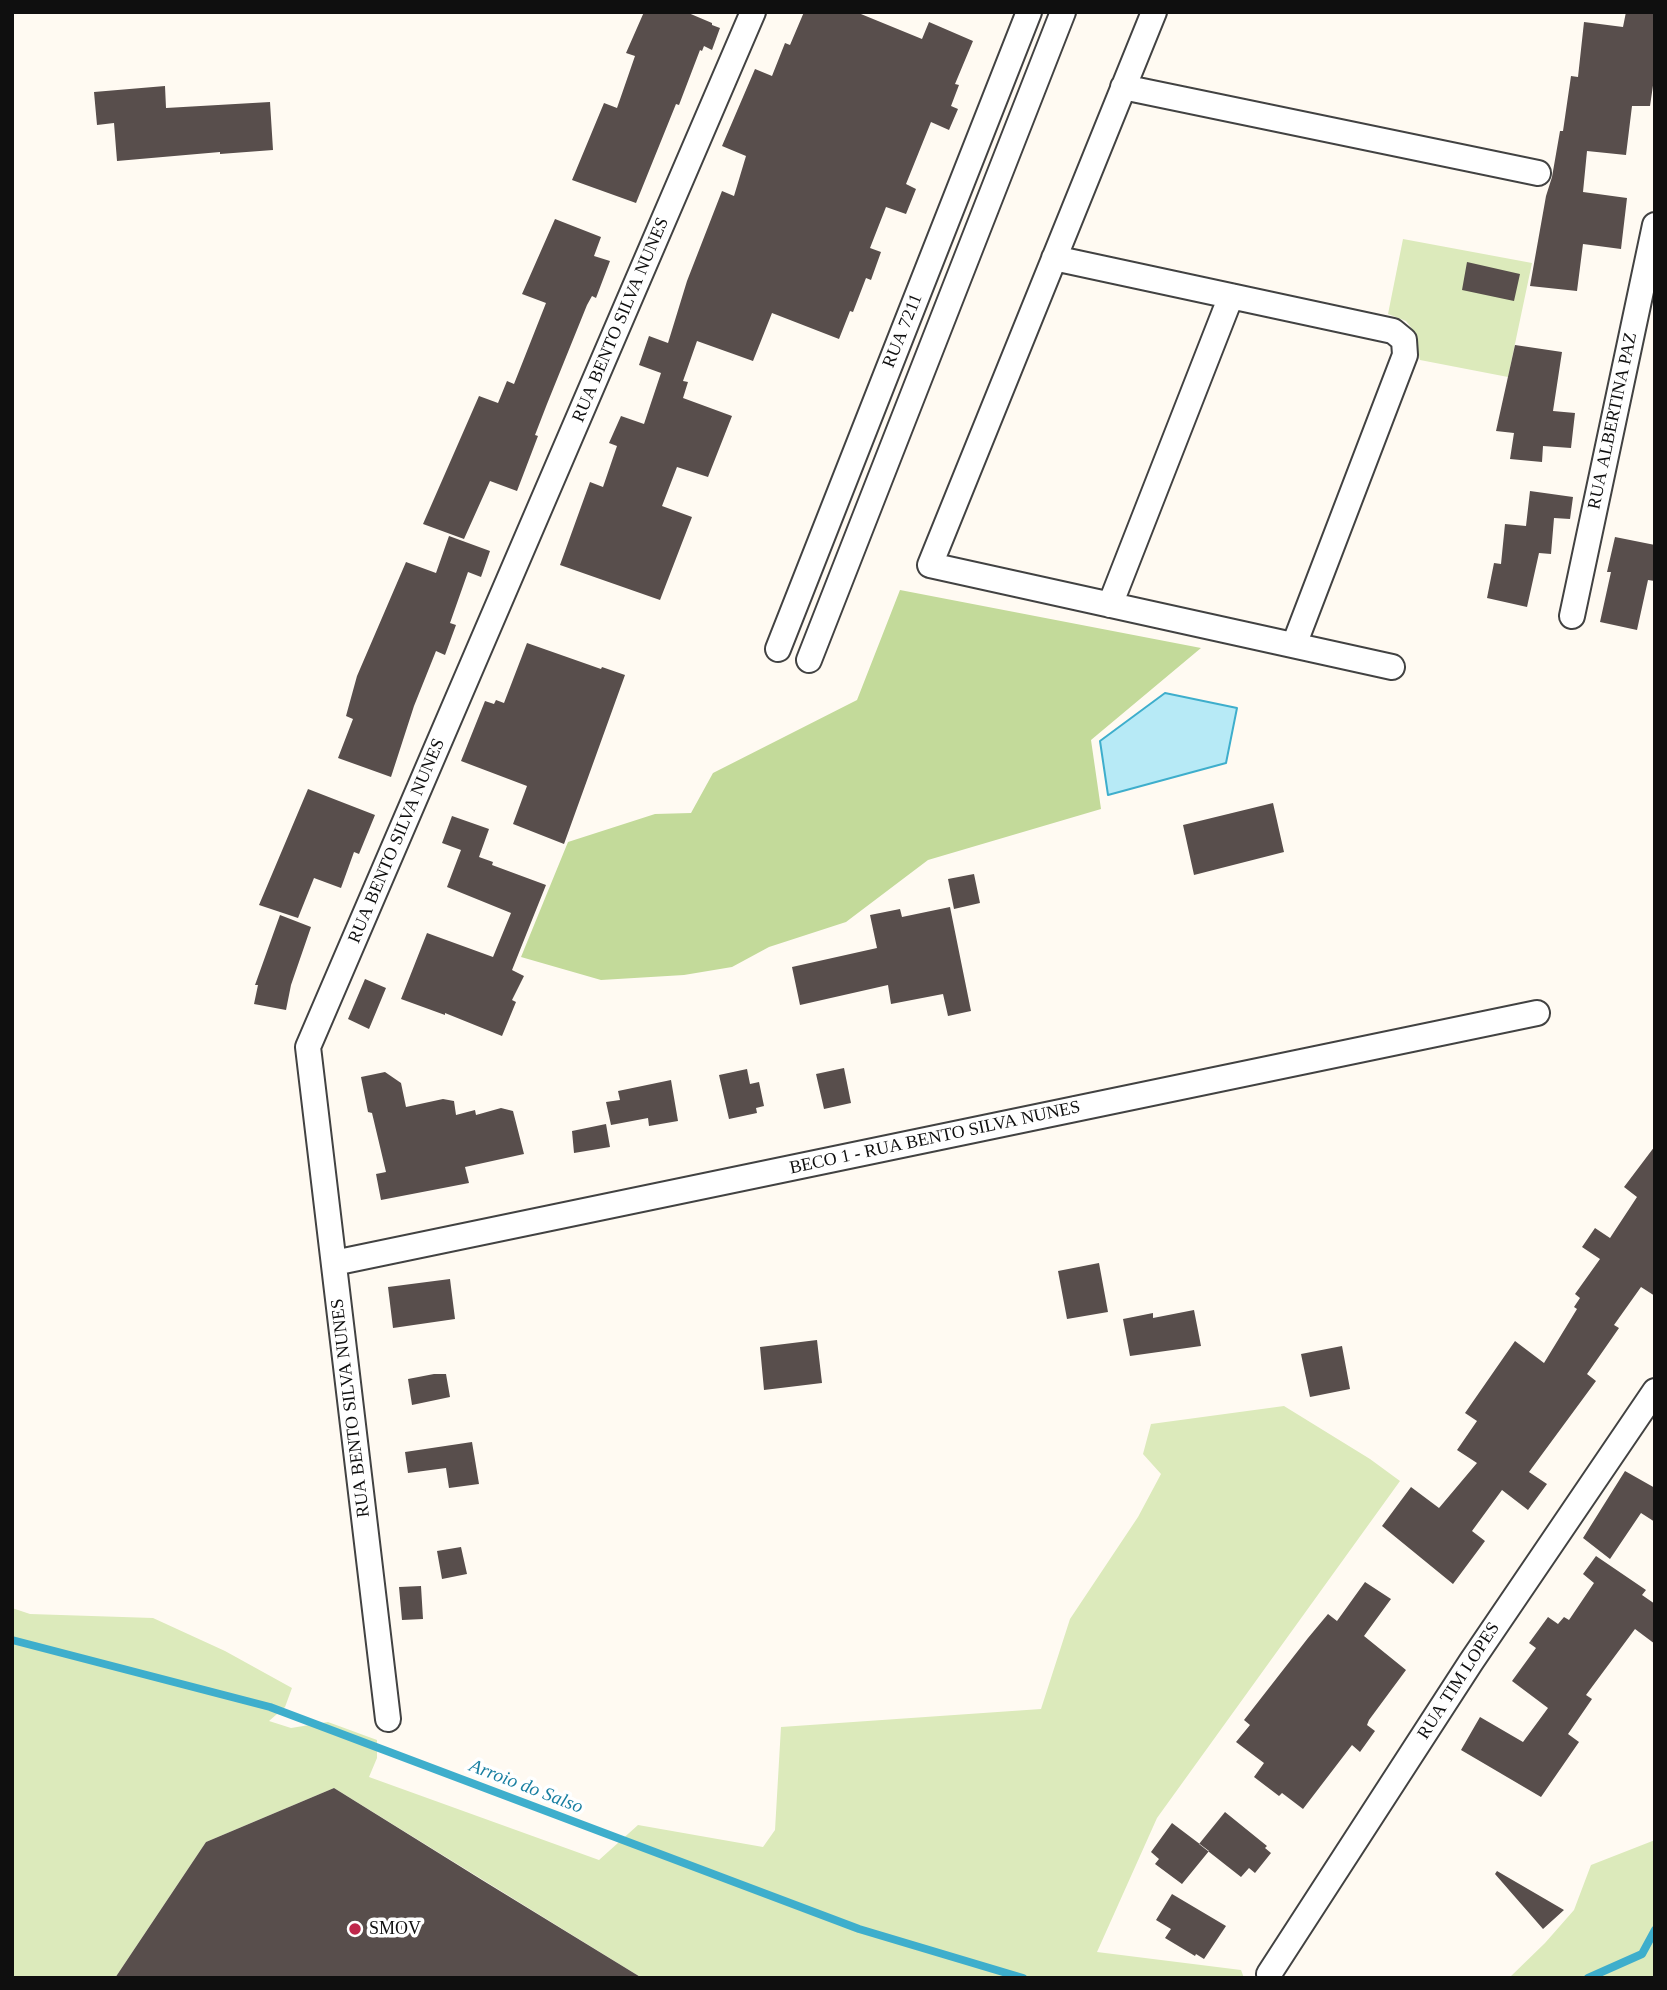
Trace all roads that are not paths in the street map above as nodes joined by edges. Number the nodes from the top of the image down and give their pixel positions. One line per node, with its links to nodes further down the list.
1 (753, 12): 17 (street, RUA BENTO SILVA NUNES)
2 (1029, 12): 13 (street, RUA 7211)
3 (1063, 12): 14 (street)
4 (1154, 12): 5 (street)
5 (1124, 87): 6 (street); 8 (street)
6 (1538, 173)
7 (1655, 225): 11 (street, RUA ALBERTINA PAZ)
8 (1054, 258): 9 (street); 10 (street)
9 (1231, 296): 10 (street); 12 (street)
10 (1110, 605): 12 (street)
11 (1572, 616)
12 (1294, 645): 15 (street)
13 (778, 649)
14 (808, 660)
15 (1392, 667)
16 (1537, 1013): 17 (street, BECO 1 - RUA BENTO SILVA NUNES)
17 (334, 1263): 19 (street, RUA BENTO SILVA NUNES)
18 (1655, 1391): 20 (street, RUA TIM LOPES)
19 (388, 1719)
20 (1269, 1974)

